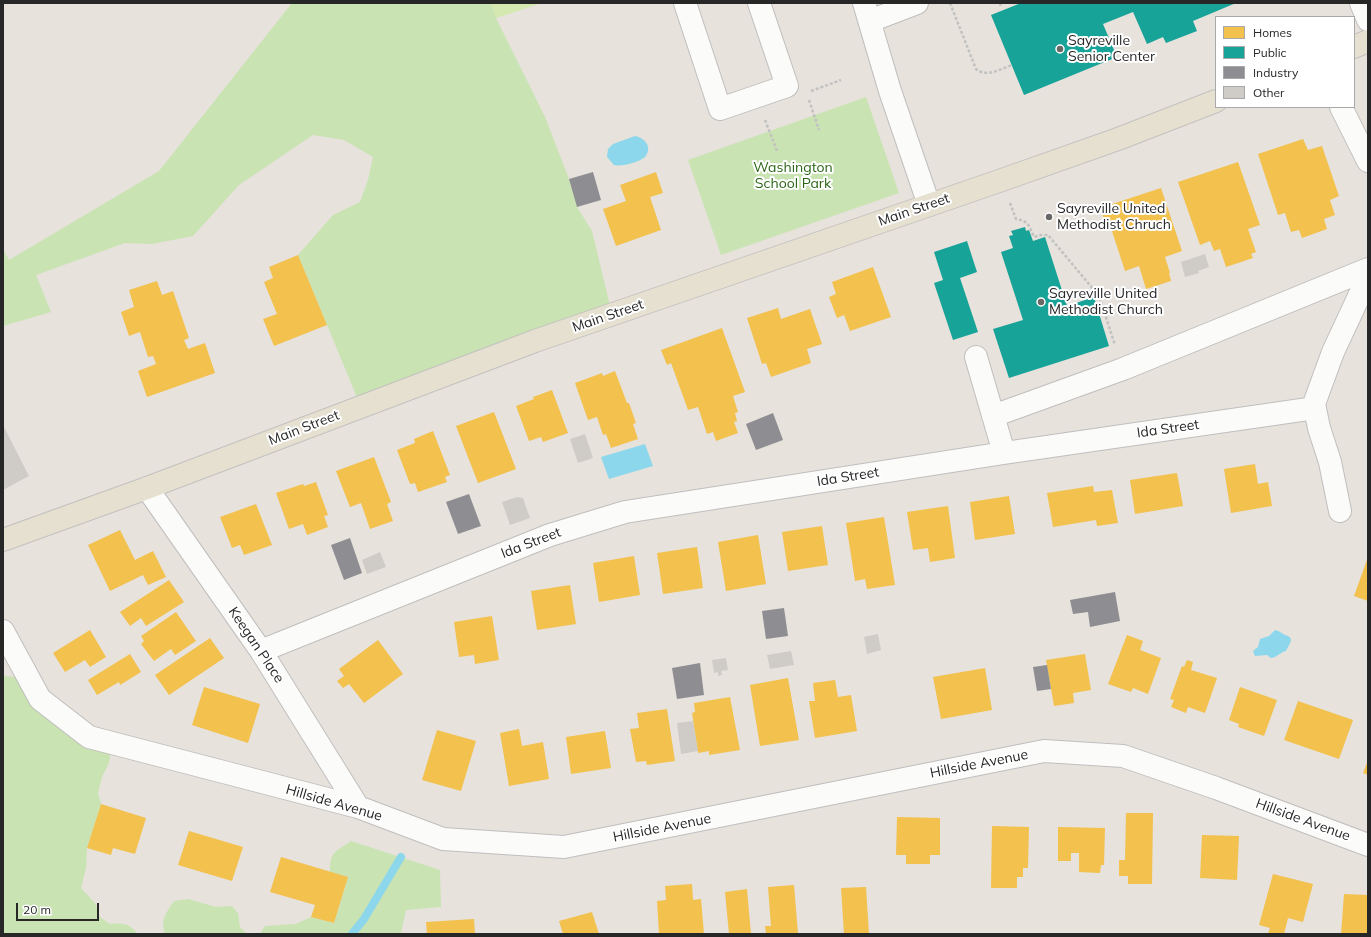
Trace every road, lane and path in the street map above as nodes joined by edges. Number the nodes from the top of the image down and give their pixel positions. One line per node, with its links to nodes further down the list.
1 (685, 3): 15 (street)
2 (759, 3): 15 (street)
3 (917, 3): 8 (street)
4 (950, 3): 12 (path)
5 (1000, 3): 7 (path)
6 (1361, 3): 9 (street)
7 (1001, 7)
8 (867, 12): 23 (street)
9 (1368, 20)
10 (1368, 41): 11 (main road)
11 (1355, 47)
12 (1012, 65)
13 (841, 80): 14 (path)
14 (807, 92)
15 (756, 97): 20 (path)
16 (809, 100): 19 (path)
17 (1215, 101): 22 (main road, Main Street)
18 (1342, 108): 21 (street)
19 (819, 130)
20 (777, 151)
21 (1368, 161)
22 (1002, 180): 23 (main road, Main Street); 27 (path)
23 (929, 205): 31 (main road, Main Street)
24 (1368, 268): 27 (street)
25 (1368, 276): 28 (street)
26 (976, 357): 29 (street)
27 (1123, 369): 29 (street)
28 (1315, 408): 30 (street, Ida Street); 32 (street)
29 (993, 416): 30 (street)
30 (1004, 452): 35 (street, Ida Street)
31 (147, 488): 33 (main road, Main Street); 35 (street, Keegan Place)
32 (1340, 511)
33 (3, 540)
34 (3, 631): 36 (street, Hillside Avenue)
35 (262, 651): 36 (street, Keegan Place)
36 (358, 807): 37 (street, Hillside Avenue)
37 (1368, 844)

